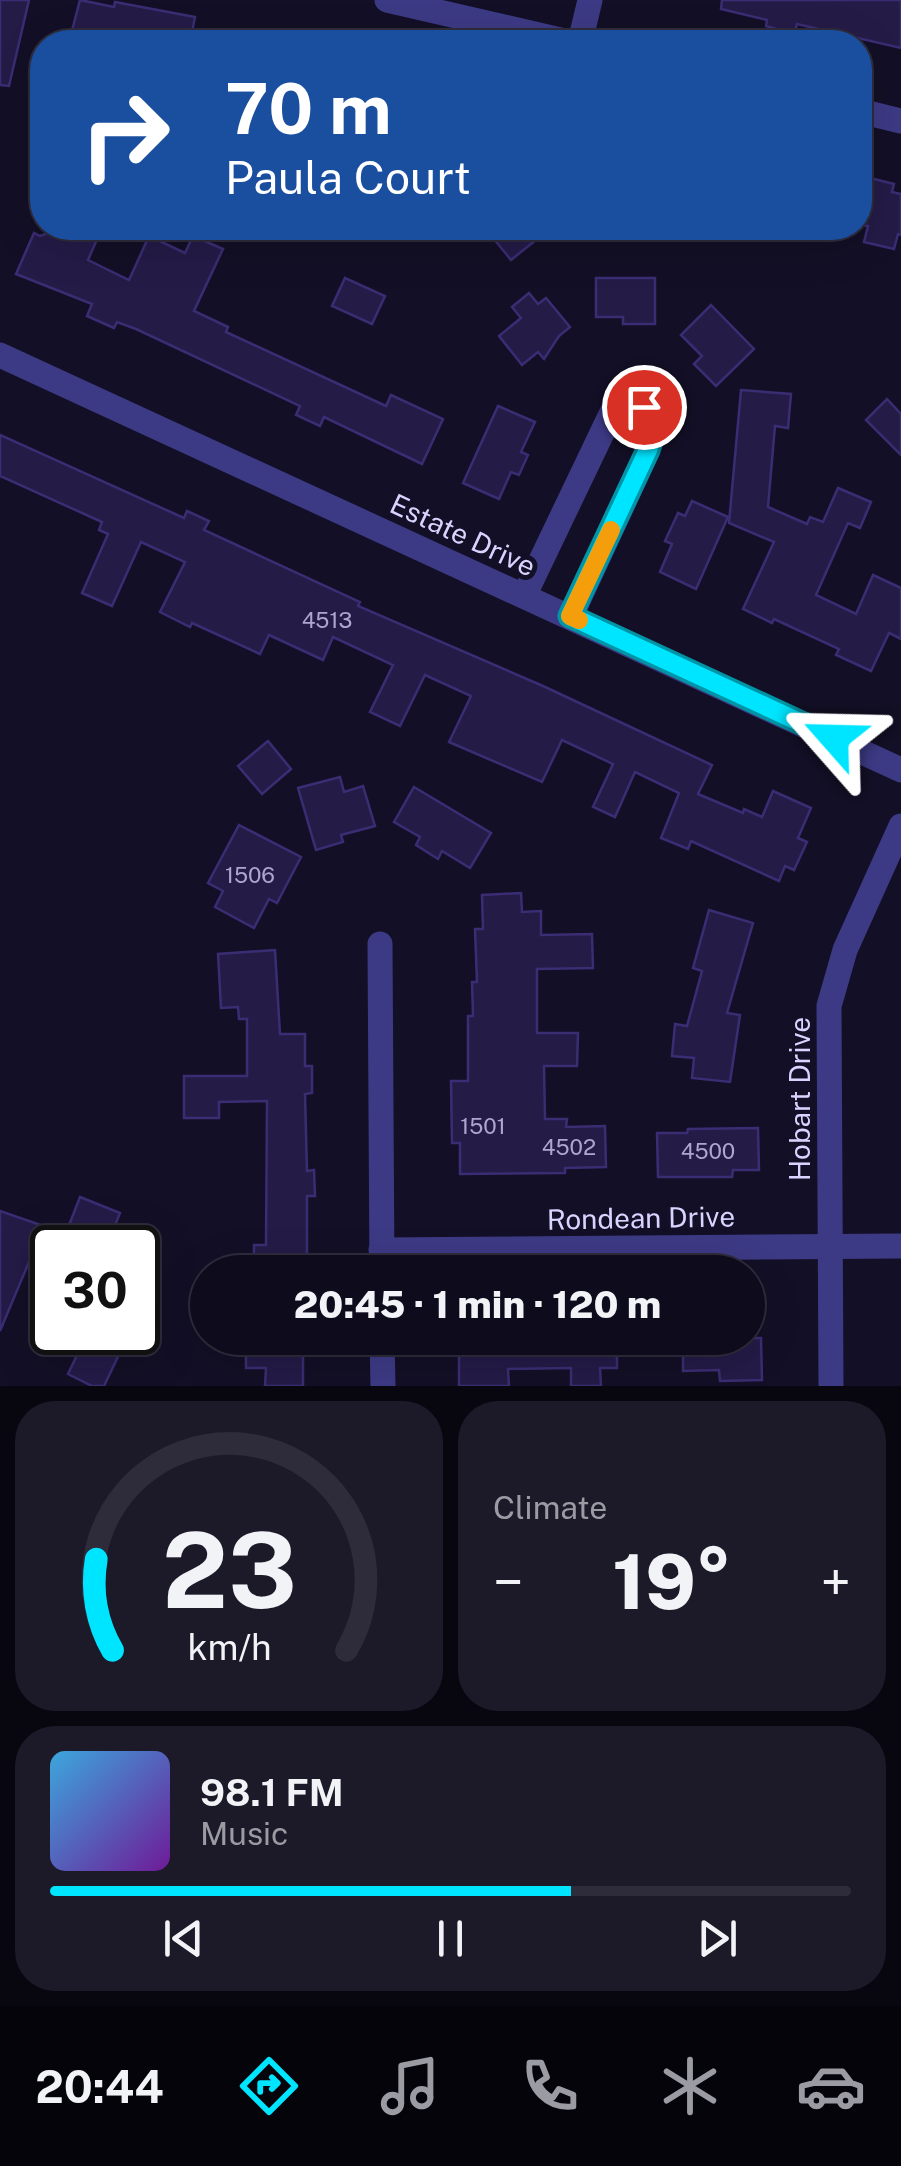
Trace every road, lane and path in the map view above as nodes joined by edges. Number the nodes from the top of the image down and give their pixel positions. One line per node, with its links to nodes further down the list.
1 (387, 0): 3 (street)
2 (590, 0): 4 (street)
3 (517, 30)
4 (583, 30)
5 (872, 114): 6 (street)
6 (901, 121)
7 (0, 355): 8 (street, Estate Drive)
8 (524, 596): 9 (street, Estate Drive); 9 (street)
9 (570, 616): 10 (street, Estate Drive)
10 (901, 770)
11 (901, 826): 13 (street, Hobart Drive)
12 (380, 944): 15 (street)
13 (830, 1246): 14 (street, Rondean Drive); 16 (street, Rondean Drive); 19 (street, Hobart Drive)
14 (901, 1246)
15 (382, 1255)
16 (561, 1255)
17 (382, 1355): 18 (street)
18 (383, 1386)
19 (832, 1386)

